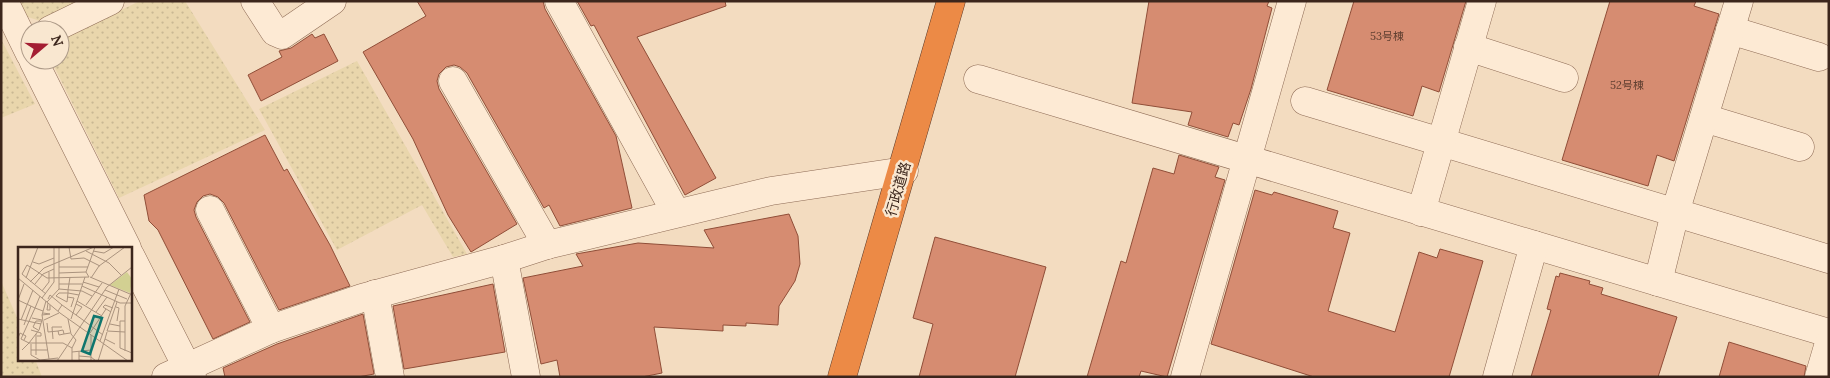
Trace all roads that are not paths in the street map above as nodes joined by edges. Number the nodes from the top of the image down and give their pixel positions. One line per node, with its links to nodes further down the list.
1 (4, 1): 12 (street)
2 (110, 1): 10 (street)
3 (255, 1): 4 (street)
4 (332, 1)
5 (559, 1): 26 (street)
6 (952, 1): 24 (highway, 行政道路)
7 (1292, 1): 23 (street)
8 (1482, 1): 13 (street)
9 (1739, 1): 11 (street)
10 (70, 20)
11 (1730, 30): 14 (street); 20 (street)
12 (20, 32)
13 (1468, 47): 16 (street); 21 (street)
14 (1819, 57)
15 (39, 70): 31 (street)
16 (1564, 78)
17 (978, 79): 23 (street)
18 (453, 81): 29 (street)
19 (1305, 101): 21 (street)
20 (1704, 118): 22 (street); 28 (street)
21 (1441, 143): 27 (street); 28 (street)
22 (1800, 147)
23 (1247, 161): 27 (street); 44 (street)
24 (904, 171): 26 (street); 43 (highway, 行政道路)
25 (210, 210): 37 (street)
26 (676, 212): 29 (street)
27 (1422, 212): 30 (street)
28 (1675, 213): 34 (street); 35 (street)
29 (547, 245): 33 (street)
30 (1534, 245): 35 (street); 45 (street)
31 (127, 247)
32 (131, 257): 40 (street)
33 (504, 259): 36 (street); 42 (street)
34 (1829, 259)
35 (1658, 282): 38 (street)
36 (375, 294): 37 (street); 41 (street)
37 (271, 329): 40 (street)
38 (1829, 333)
39 (1829, 343): 46 (street)
40 (182, 374)
41 (390, 377)
42 (526, 377)
43 (842, 377)
44 (1184, 377)
45 (1497, 377)
46 (1819, 377)

